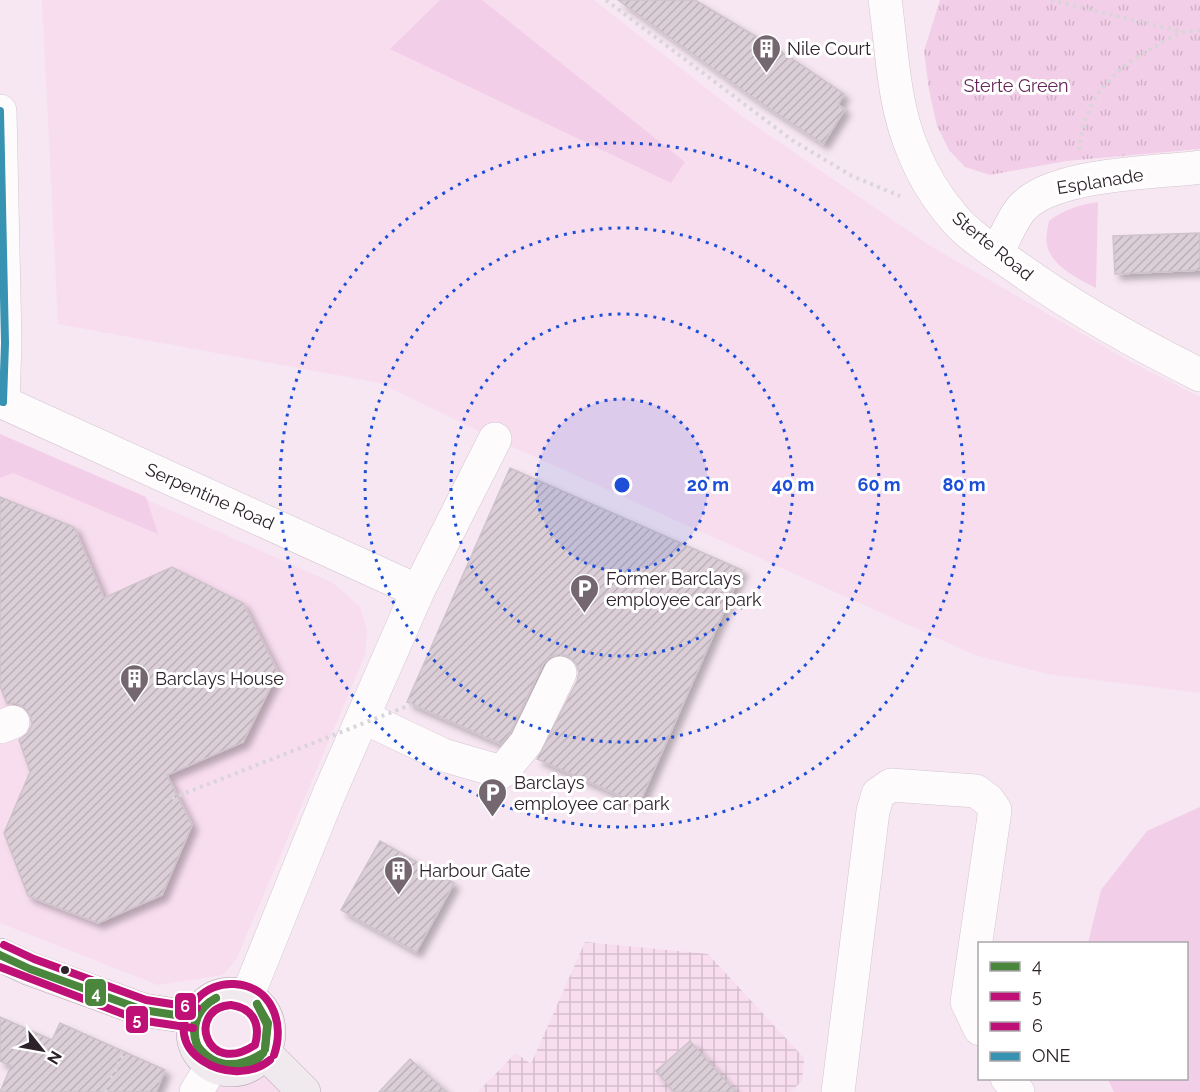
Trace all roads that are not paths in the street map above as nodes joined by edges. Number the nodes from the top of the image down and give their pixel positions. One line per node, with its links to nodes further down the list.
1 (885, 0): 4 (street, Sterte Road)
2 (0, 111): 6 (street, Serpentine Road)
3 (1200, 167): 4 (street, Esplanade)
4 (997, 254): 5 (street, Sterte Road)
5 (1200, 375)
6 (1, 402): 8 (street, Serpentine Road)
7 (495, 439): 8 (street)
8 (418, 591): 10 (street)
9 (560, 673): 10 (street)
10 (363, 717): 12 (street)
11 (0, 954): 13 (main road)
12 (247, 997): 13 (main road); 15 (main road)
13 (195, 1018): 16 (main road)
14 (978, 1025): 19 (street)
15 (264, 1052): 16 (main road); 18 (main road)
16 (204, 1079)
17 (1009, 1080): 20 (street)
18 (304, 1092)
19 (838, 1092)
20 (1018, 1092)

